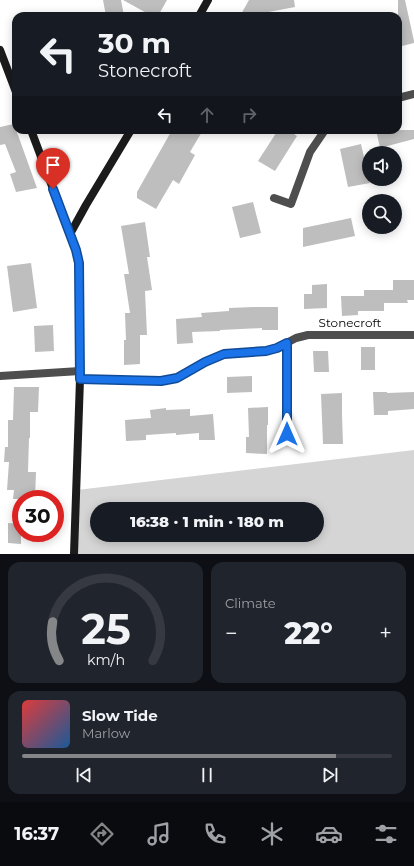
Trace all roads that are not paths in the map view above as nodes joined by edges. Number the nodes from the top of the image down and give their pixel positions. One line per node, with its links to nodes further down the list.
1 (208, 0): 2 (street)
2 (201, 12)
3 (0, 50): 4 (street)
4 (12, 82)
5 (414, 94): 6 (street)
6 (402, 97)
7 (32, 134): 11 (street)
8 (129, 134): 11 (street)
9 (322, 134): 10 (street)
10 (274, 198)
11 (70, 234): 14 (street)
12 (414, 335): 13 (street, Stonecroft)
13 (287, 343): 14 (street, Stonecroft); 16 (street)
14 (80, 375): 15 (street, Stonecroft); 17 (street)
15 (0, 376)
16 (287, 434)
17 (74, 554)

